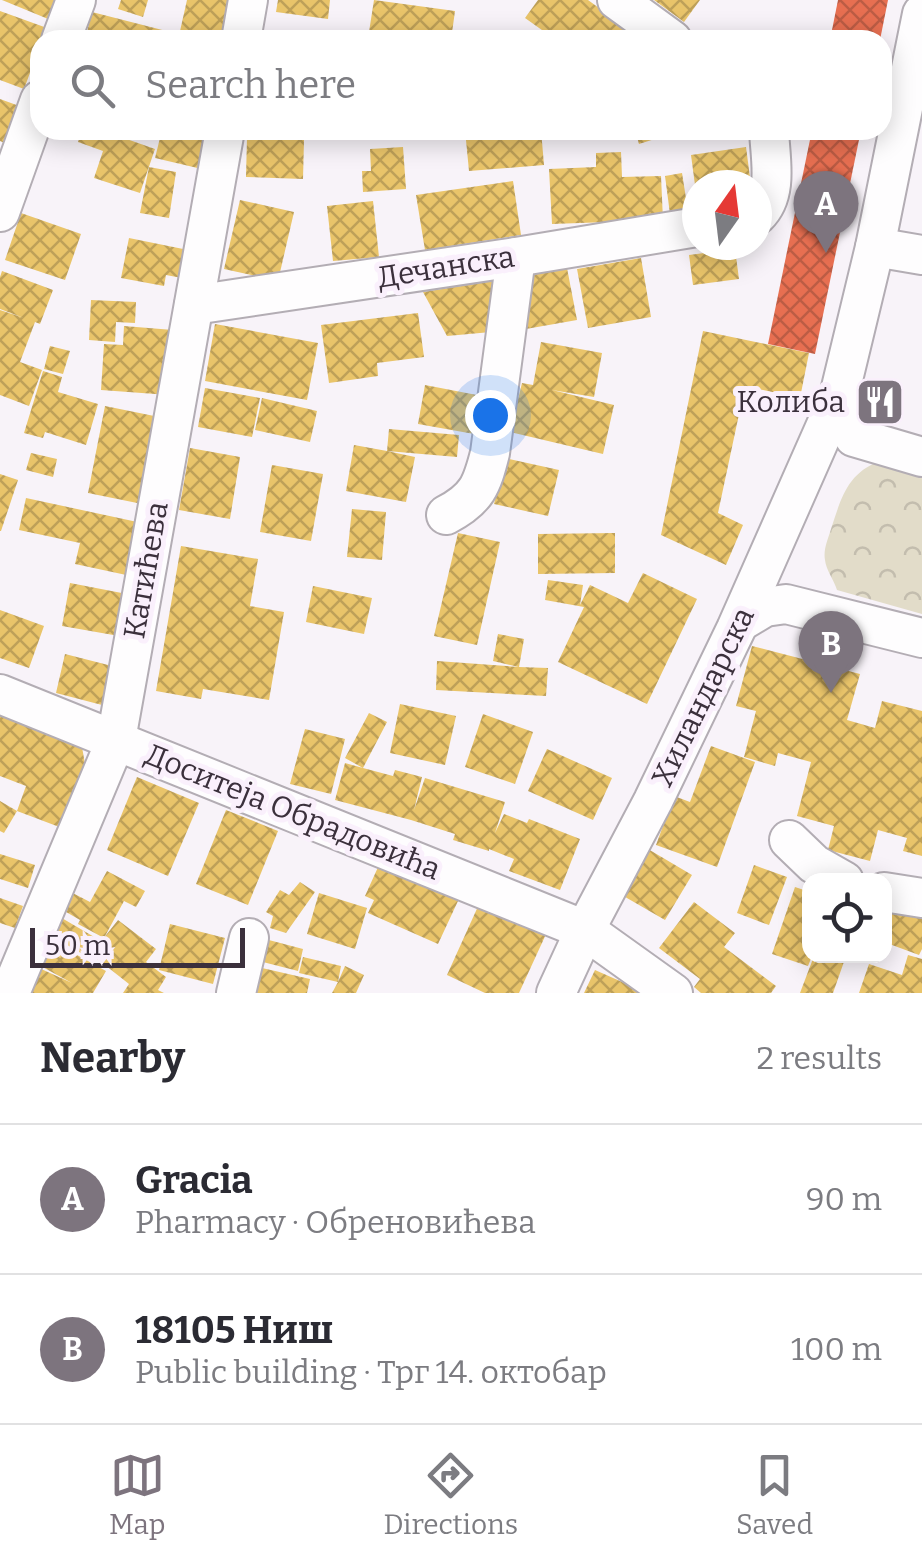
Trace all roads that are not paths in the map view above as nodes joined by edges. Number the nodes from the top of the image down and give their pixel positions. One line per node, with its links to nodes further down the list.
1 (76, 0): 5 (street)
2 (248, 0): 6 (street)
3 (617, 0): 7 (street)
4 (922, 14): 14 (street, Хиландарска)
5 (65, 30)
6 (243, 30)
7 (658, 30)
8 (30, 128): 12 (street)
9 (223, 140): 17 (street, Катићева)
10 (769, 140): 11 (street)
11 (771, 170)
12 (0, 212)
13 (682, 229): 16 (street, Дечанска)
14 (875, 247): 15 (street); 18 (street, Хиландарска)
15 (922, 256)
16 (516, 257): 17 (street, Дечанска); 20 (street)
17 (194, 305): 26 (street, Катићева)
18 (834, 446): 19 (street); 21 (street, Хиландарска)
19 (922, 458)
20 (446, 515)
21 (764, 571): 22 (street); 23 (street, Хиландарска)
22 (786, 604): 23 (street); 24 (street)
23 (740, 622): 31 (street, Хиландарска)
24 (922, 638)
25 (0, 694): 26 (street, Доситеја Обрадовића)
26 (116, 740): 31 (street, Доситеја Обрадовића); 33 (street, Катићева)
27 (789, 840): 28 (street)
28 (831, 873)
29 (892, 893): 30 (street)
30 (922, 898)
31 (585, 930): 35 (street, Хиландарска); 36 (street, Доситеја Обрадовића)
32 (249, 938): 34 (street)
33 (10, 993)
34 (236, 993)
35 (556, 993)
36 (673, 993)

